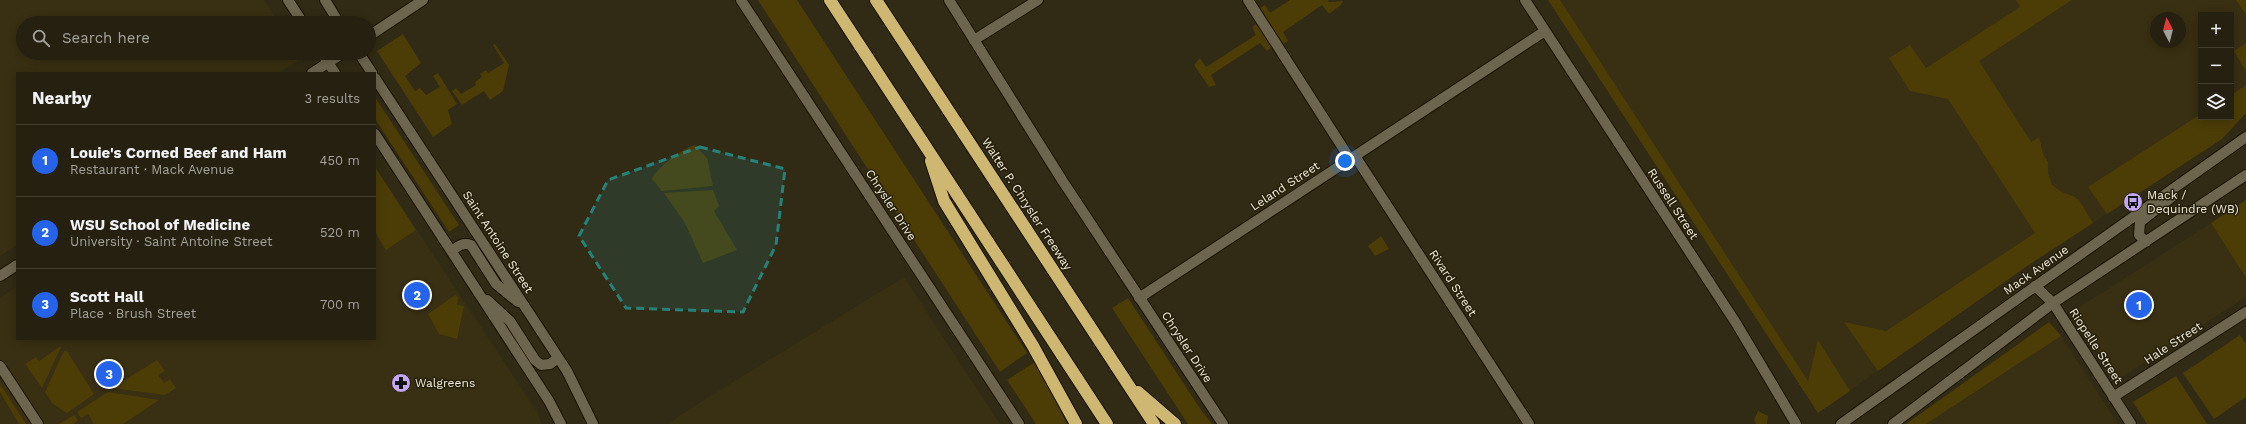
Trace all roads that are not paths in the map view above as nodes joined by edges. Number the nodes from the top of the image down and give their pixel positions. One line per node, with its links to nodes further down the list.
1 (288, 0): 11 (street)
2 (324, 0): 12 (street)
3 (424, 0): 13 (street)
4 (742, 0): 49 (street, Chrysler Drive)
5 (830, 0): 26 (highway)
6 (876, 0): 43 (highway, Walter P. Chrysler Freeway)
7 (949, 0): 15 (street, Chrysler Drive)
8 (1038, 0): 15 (street)
9 (1248, 0): 28 (street, Rivard Street)
10 (1525, 0): 14 (street, Russell Street)
11 (298, 16)
12 (334, 16)
13 (376, 31)
14 (1545, 31): 28 (street, Leland Street); 56 (street, Russell Street)
15 (974, 40): 37 (street, Chrysler Drive)
16 (331, 60): 18 (street)
17 (364, 60): 21 (street)
18 (328, 62): 19 (street); 20 (street)
19 (313, 72)
20 (334, 72)
21 (371, 72)
22 (376, 80): 39 (street, Saint Antoine Street)
23 (2246, 134): 27 (street)
24 (376, 136): 32 (street)
25 (2246, 137): 27 (street, Mack Avenue)
26 (926, 145): 50 (highway); 51 (highway)
27 (2230, 149): 30 (street, Mack Avenue)
28 (1352, 158): 37 (street, Leland Street); 55 (street, Rivard Street)
29 (2246, 175): 31 (street)
30 (2191, 178): 31 (street); 35 (street, Mack Avenue)
31 (2146, 242): 38 (street)
32 (452, 251): 36 (street); 39 (street)
33 (16, 266): 34 (street)
34 (0, 276)
35 (2035, 286): 38 (street, Riopelle Street); 45 (street, Mack Avenue)
36 (477, 291): 41 (street); 47 (street)
37 (1139, 298): 54 (street, Chrysler Drive)
38 (2053, 303): 44 (street, Riopelle Street); 57 (street)
39 (526, 308): 41 (street, Saint Antoine Street)
40 (2246, 312): 44 (street, Hale Street)
41 (558, 358): 48 (street, Saint Antoine Street)
42 (0, 366): 46 (street)
43 (1127, 382): 52 (highway, Walter P. Chrysler Freeway); 53 (highway)
44 (2113, 397): 58 (street, Riopelle Street)
45 (1844, 423)
46 (38, 424)
47 (560, 424)
48 (593, 424)
49 (1019, 424)
50 (1076, 424)
51 (1107, 424)
52 (1154, 424)
53 (1175, 424)
54 (1223, 424)
55 (1529, 424)
56 (1796, 424)
57 (1893, 424)
58 (2131, 424)

